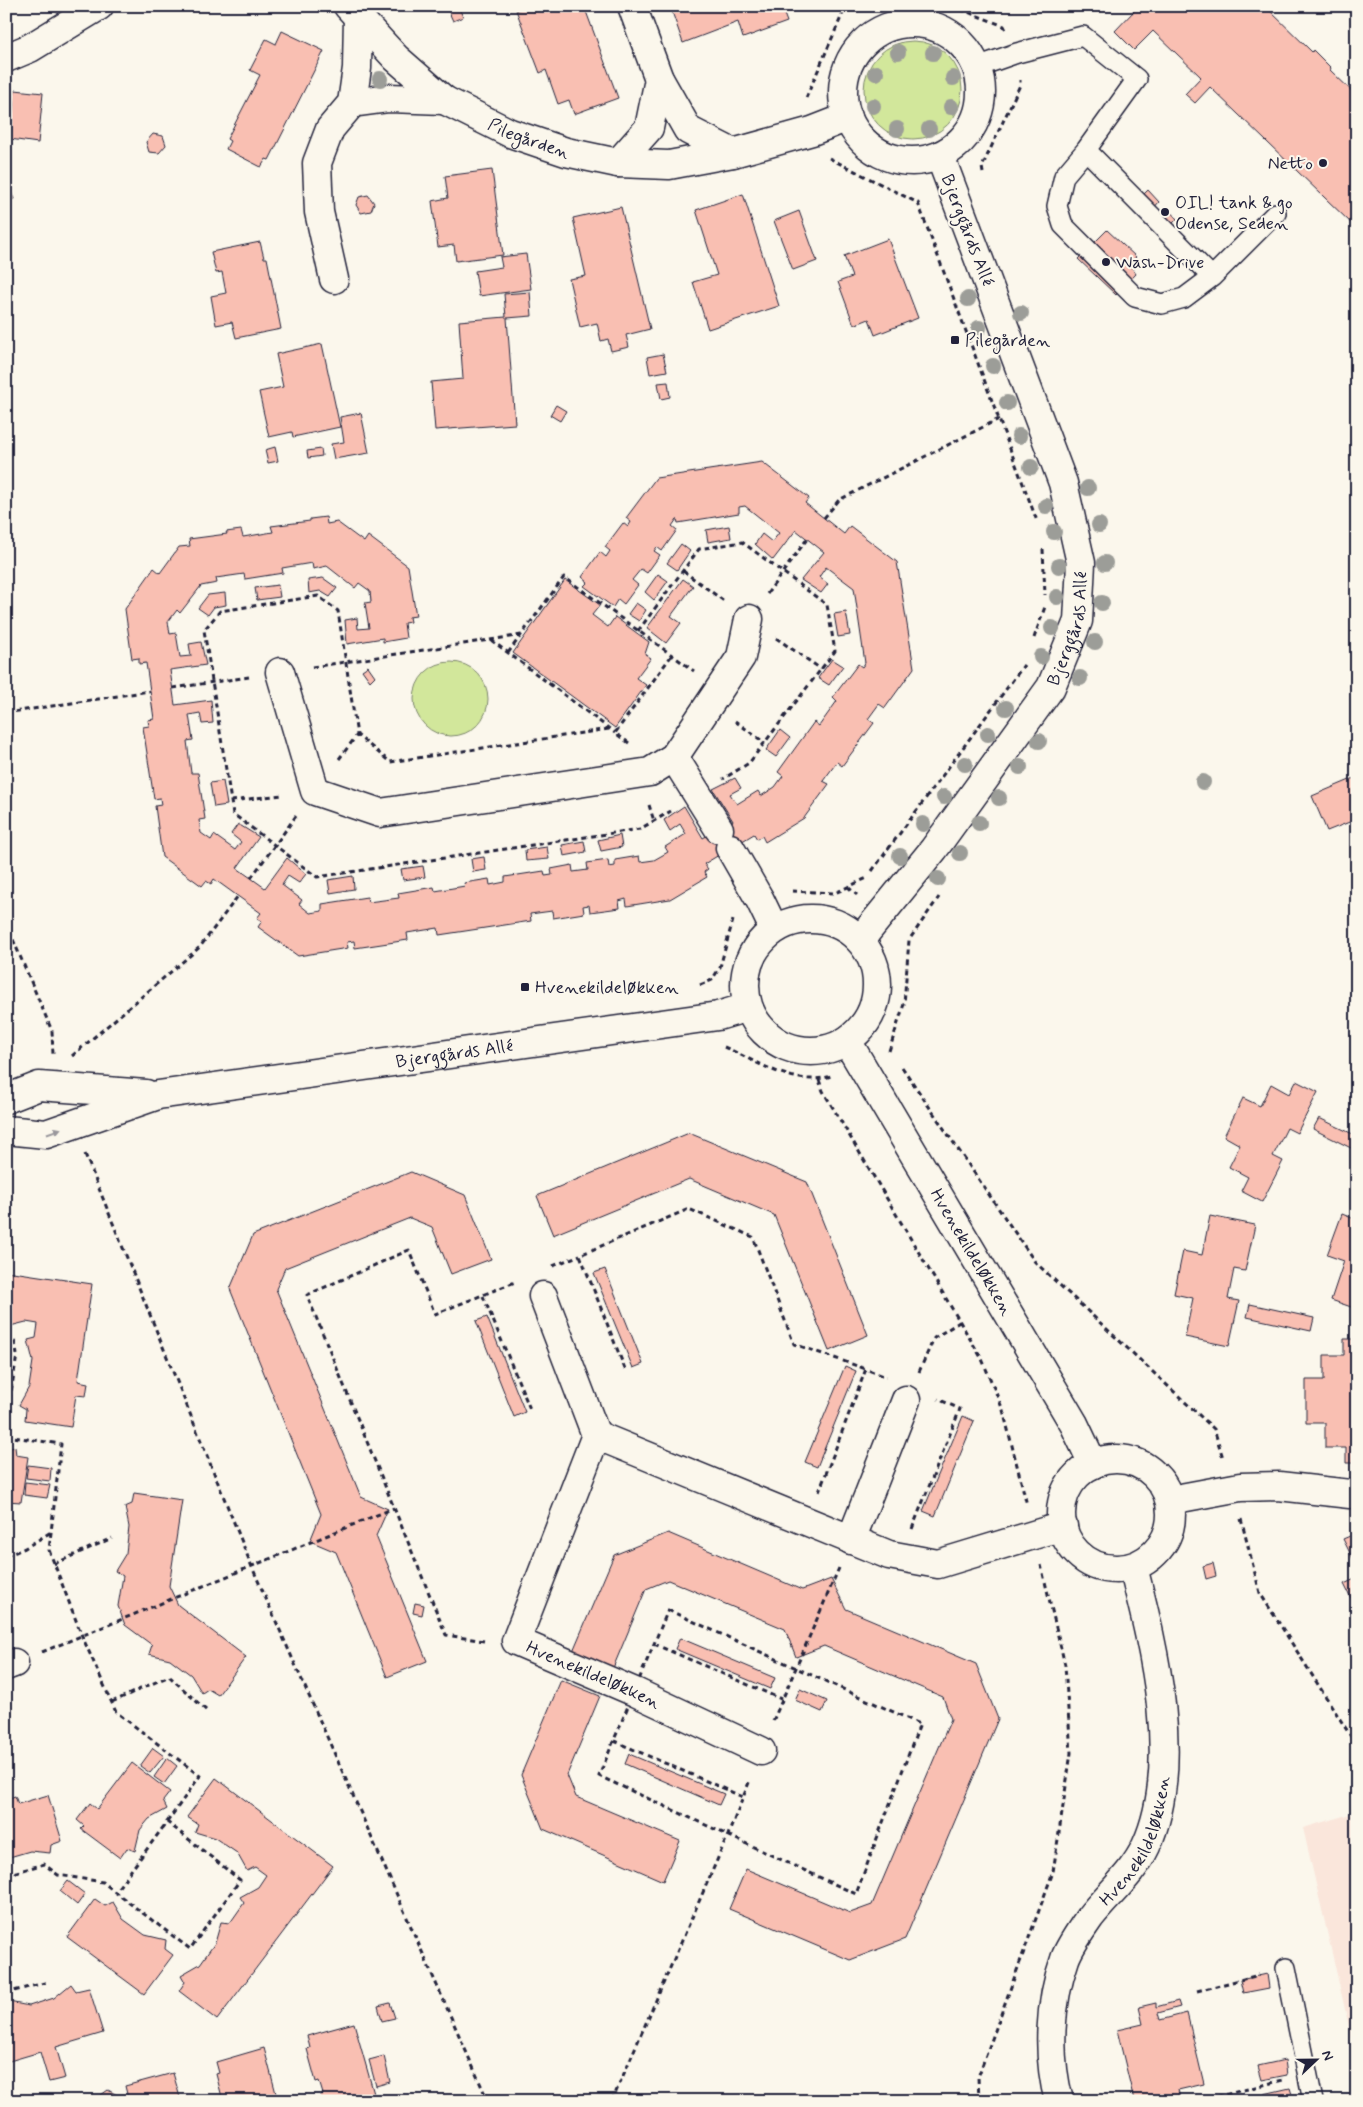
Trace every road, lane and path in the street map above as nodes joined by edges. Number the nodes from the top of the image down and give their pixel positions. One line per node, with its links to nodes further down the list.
1 (99, 6): 8 (street)
2 (632, 6): 10 (street)
3 (846, 6): 14 (path)
4 (952, 6): 7 (path)
5 (353, 11): 11 (street, Pilegården); 12 (street, Pilegården)
6 (887, 16): 9 (street); 13 (street)
7 (1017, 53): 9 (lane); 15 (lane)
8 (6, 58)
9 (977, 67): 17 (street)
10 (659, 79): 16 (street); 18 (street)
11 (444, 100): 12 (street, Pilegården); 18 (street, Pilegården)
12 (352, 103): 21 (street)
13 (848, 117): 14 (street, Pilegården); 17 (street)
14 (812, 130): 16 (street, Pilegården); 22 (path)
15 (1086, 150): 20 (lane); 20 (lane)
16 (733, 153): 18 (street, Pilegården)
17 (940, 156): 55 (street, Bjerggårds Allé)
18 (618, 163)
19 (1276, 213): 20 (lane)
20 (1212, 277)
21 (334, 279)
22 (999, 419): 23 (path); 24 (path)
23 (824, 518)
24 (1039, 526)
25 (806, 539): 28 (path)
26 (1043, 545): 31 (path)
27 (682, 571): 28 (path)
28 (749, 619): 36 (path); 40 (street)
29 (522, 635): 30 (path); 32 (path); 33 (path)
30 (490, 640): 32 (path); 35 (path)
31 (1032, 644)
32 (508, 653): 43 (path)
33 (672, 655): 40 (path); 44 (path)
34 (1027, 661): 52 (path)
35 (345, 662): 37 (path); 38 (path); 43 (path)
36 (821, 669)
37 (280, 672): 38 (path); 46 (street)
38 (212, 682): 39 (path); 48 (path)
39 (173, 688)
40 (720, 689): 45 (street)
41 (150, 691): 42 (path)
42 (6, 713)
43 (609, 729): 44 (path)
44 (615, 733): 45 (path)
45 (668, 761): 46 (street); 47 (street)
46 (315, 791): 48 (path); 49 (path)
47 (697, 794): 49 (path); 52 (street)
48 (231, 801): 49 (path)
49 (275, 846): 50 (path)
50 (251, 878)
51 (238, 896): 62 (path)
52 (760, 900): 54 (street); 57 (path)
53 (6, 923): 61 (path)
54 (774, 929): 55 (street); 58 (street)
55 (860, 940): 59 (street)
56 (909, 940): 64 (path)
57 (695, 987)
58 (748, 1007): 59 (street); 65 (street, Bjerggårds Allé)
59 (847, 1041): 64 (street, Hvenekildeløkken)
60 (715, 1048): 64 (path)
61 (61, 1058)
62 (76, 1061)
63 (902, 1066): 82 (path)
64 (862, 1067): 81 (street, Hvenekildeløkken)
65 (158, 1095): 66 (street, Bjerggårds Allé); 67 (street, Bjerggårds Allé, one-way to 65)
66 (6, 1099)
67 (6, 1130)
68 (77, 1153): 92 (path)
69 (517, 1282): 70 (path)
70 (483, 1296): 77 (path); 85 (path)
71 (543, 1296): 79 (street)
72 (961, 1321): 76 (path)
73 (6, 1338): 78 (path)
74 (625, 1368): 75 (path)
75 (866, 1369)
76 (906, 1400): 89 (street)
77 (530, 1409)
78 (6, 1423)
79 (596, 1435): 89 (street); 95 (street, Hvenekildeløkken)
80 (6, 1436): 87 (path)
81 (1093, 1464): 84 (street); 86 (street)
82 (1232, 1487): 83 (street); 84 (street); 102 (path)
83 (1357, 1493)
84 (1170, 1500): 93 (street)
85 (394, 1508): 92 (path); 95 (path)
86 (1063, 1526): 89 (street); 93 (street)
87 (51, 1532): 90 (path); 91 (path)
88 (112, 1538): 91 (path)
89 (851, 1540): 98 (path)
90 (6, 1556)
91 (54, 1564): 94 (path)
92 (252, 1567): 94 (path); 114 (path)
93 (1133, 1567): 116 (street, Hvenekildeløkken)
94 (82, 1636): 97 (path); 99 (path)
95 (516, 1641): 103 (street, Hvenekildeløkken)
96 (654, 1644): 98 (path)
97 (10, 1665)
98 (781, 1699): 103 (path)
99 (112, 1702): 100 (path); 105 (path)
100 (208, 1712)
101 (614, 1741): 104 (path)
102 (1357, 1746)
103 (761, 1751): 104 (path)
104 (743, 1797): 115 (path)
105 (167, 1822): 107 (path); 107 (path)
106 (6, 1875): 107 (path)
107 (115, 1892)
108 (1286, 1968): 110 (path); 112 (lane)
109 (48, 1982): 111 (path)
110 (1197, 1991)
111 (6, 1994)
112 (1308, 2074): 113 (path); 117 (lane)
113 (1208, 2099)
114 (488, 2101)
115 (612, 2101)
116 (1059, 2101)
117 (1313, 2101)

